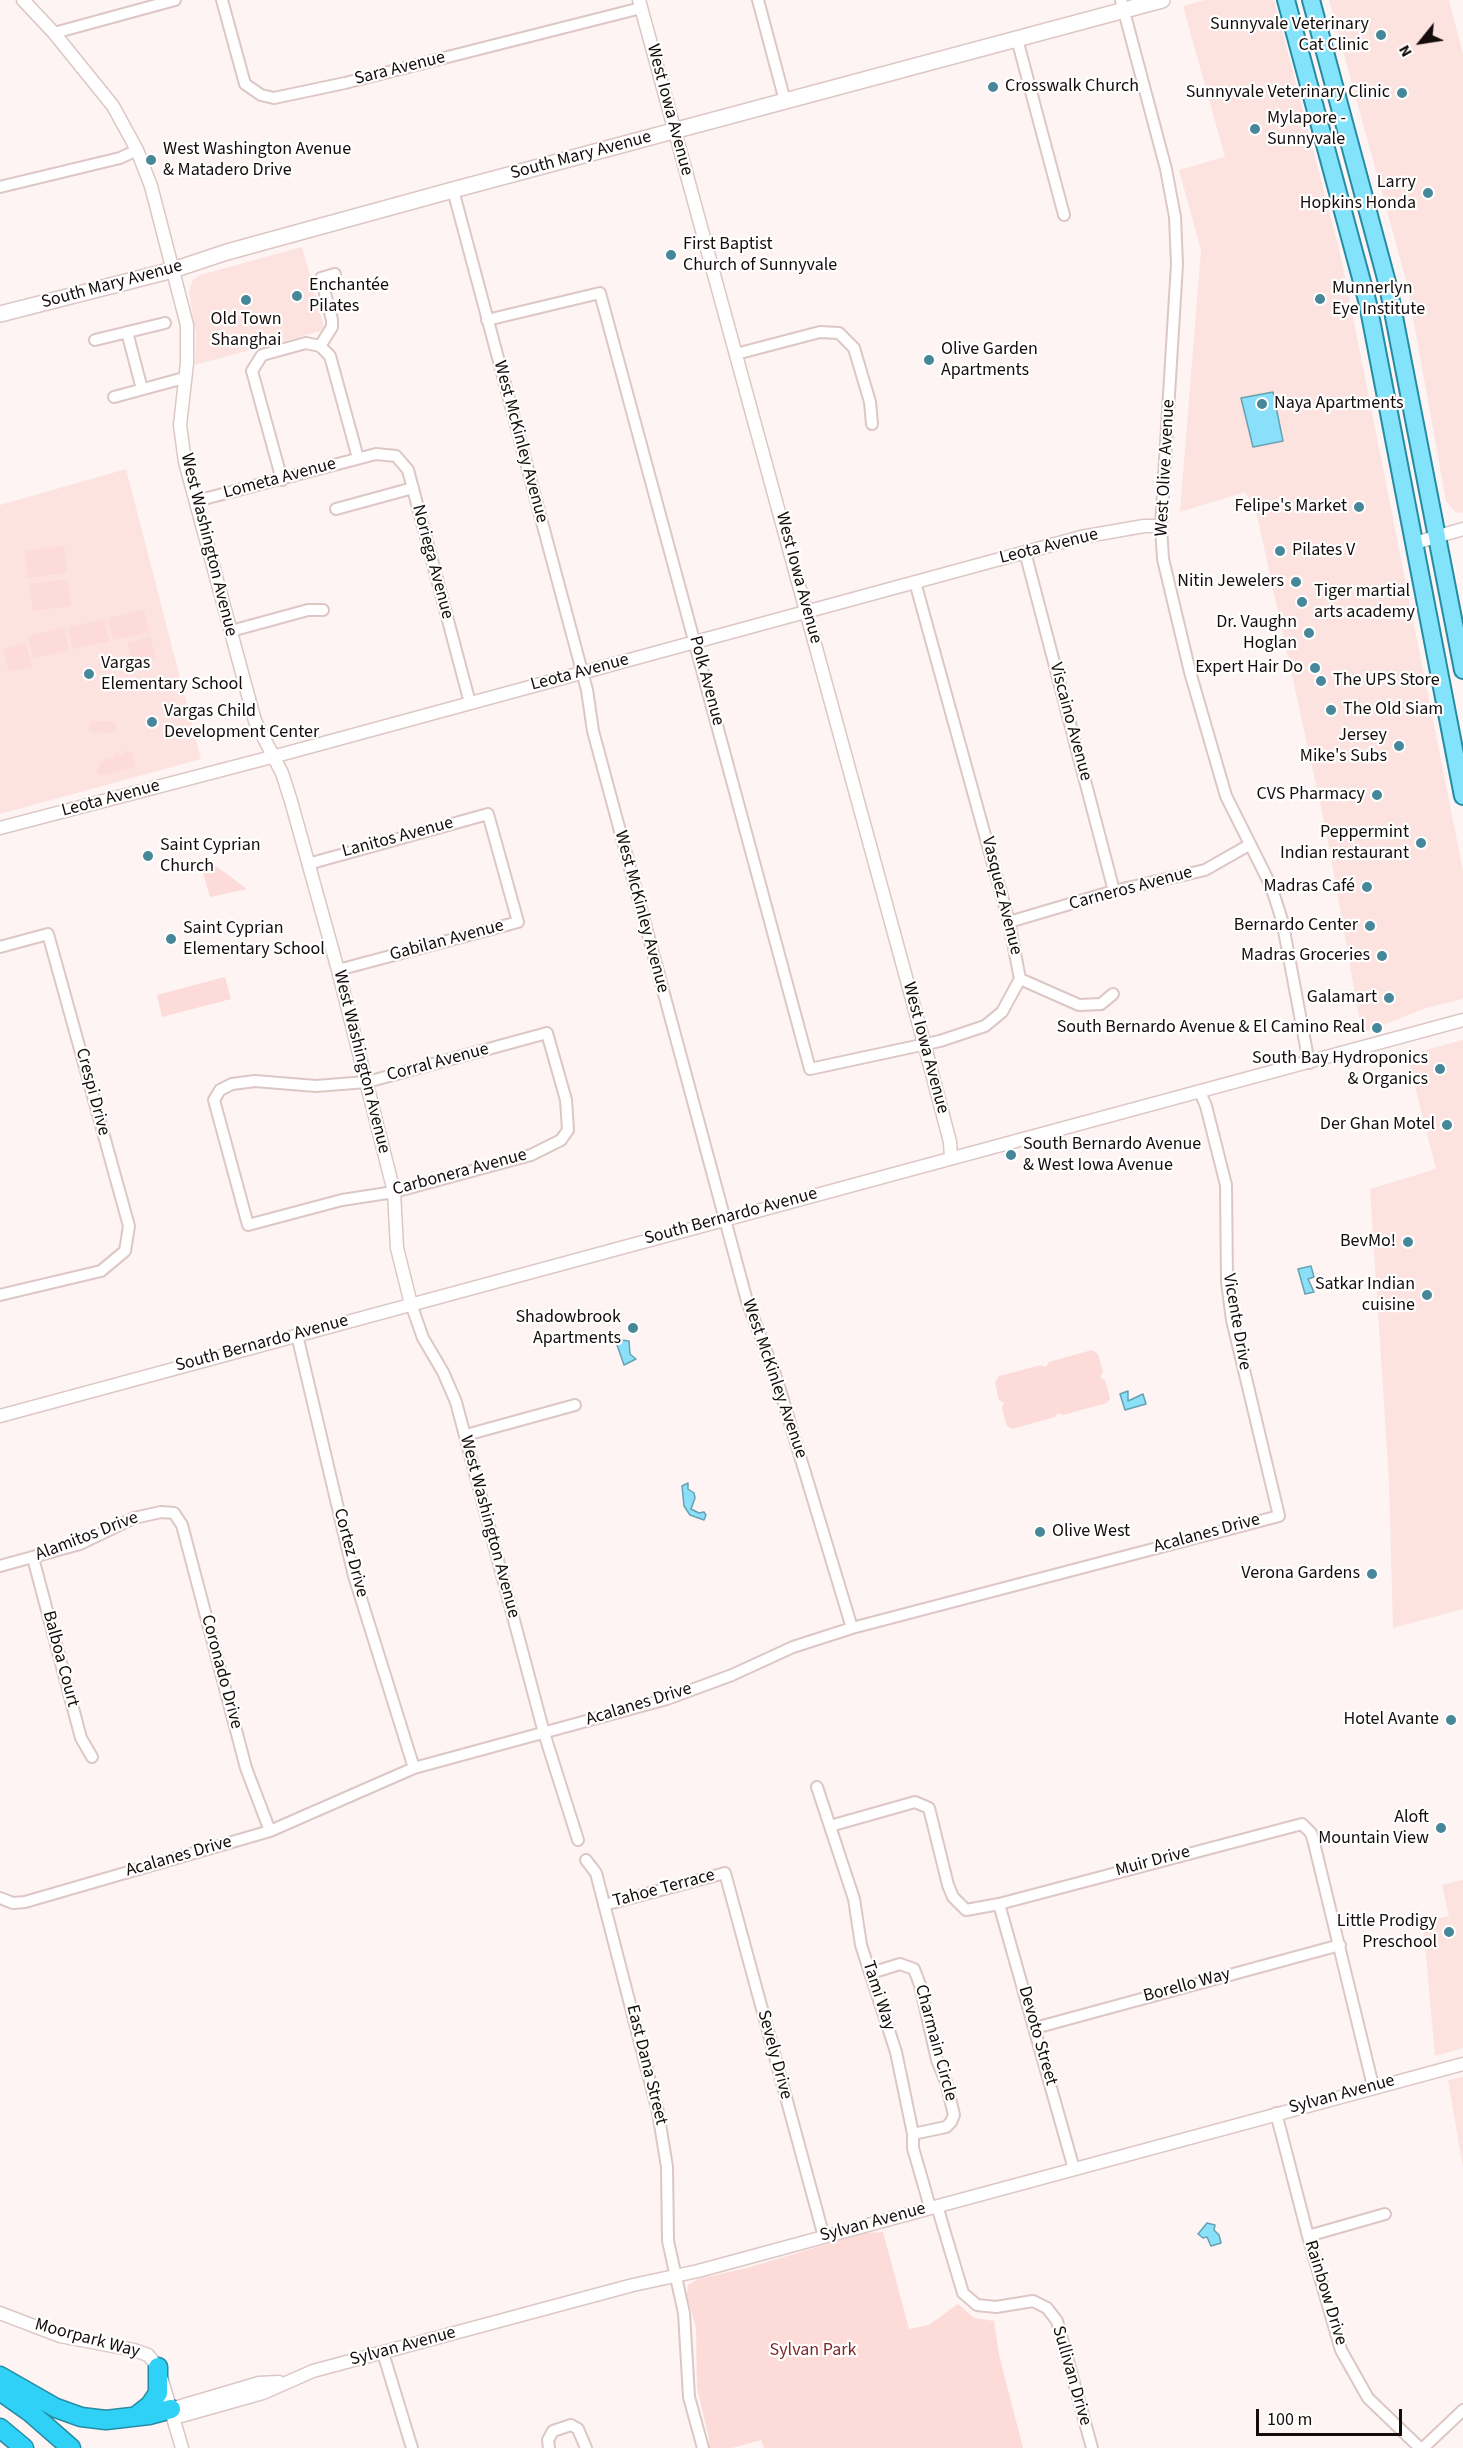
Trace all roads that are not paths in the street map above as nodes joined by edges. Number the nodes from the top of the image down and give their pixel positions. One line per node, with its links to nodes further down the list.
1 (23, 0): 10 (street, West Washington Avenue)
2 (175, 0): 10 (street)
3 (222, 0): 8 (street, Sara Avenue)
4 (758, 0): 12 (street)
5 (1162, 0): 9 (main road, South Mary Avenue)
6 (1286, 0): 39 (main road)
7 (1311, 0): 38 (main road)
8 (640, 4): 13 (street, West Iowa Avenue)
9 (1122, 5): 11 (main road, South Mary Avenue); 36 (street, West Olive Avenue)
10 (54, 33): 14 (street, West Washington Avenue)
11 (1017, 39): 12 (main road, South Mary Avenue); 17 (street)
12 (785, 101): 13 (main road, South Mary Avenue)
13 (675, 132): 16 (main road, South Mary Avenue); 26 (street, West Iowa Avenue)
14 (137, 150): 15 (street); 18 (street, West Washington Avenue)
15 (0, 187)
16 (453, 190): 18 (main road, South Mary Avenue); 21 (street, West McKinley Avenue)
17 (1064, 215)
18 (173, 270): 20 (main road, South Mary Avenue); 27 (street, West Washington Avenue)
19 (335, 274): 25 (street)
20 (0, 314)
21 (487, 320): 45 (street, Polk Avenue); 47 (street, West McKinley Avenue)
22 (165, 323): 23 (street)
23 (127, 332): 24 (street); 28 (street)
24 (95, 340)
25 (320, 346): 31 (street); 32 (street)
26 (736, 354): 30 (street); 43 (street, West Iowa Avenue)
27 (184, 378): 28 (street); 34 (street, West Washington Avenue)
28 (142, 389): 29 (street)
29 (114, 397)
30 (872, 424)
31 (362, 457): 32 (street, Lometa Avenue); 33 (street, Noriega Avenue)
32 (282, 480): 34 (street, Lometa Avenue)
33 (413, 488): 35 (street); 48 (street, Noriega Avenue)
34 (196, 501): 44 (street, West Washington Avenue)
35 (336, 509)
36 (1161, 526): 40 (street, Leota Avenue); 53 (street, West Olive Avenue)
37 (1463, 529): 38 (street)
38 (1438, 536): 39 (street); 46 (main road)
39 (1415, 543): 50 (main road)
40 (1026, 552): 41 (street, Leota Avenue); 55 (street, Viscaino Avenue)
41 (915, 582): 43 (street, Leota Avenue); 56 (street, Vasquez Avenue)
42 (323, 610): 44 (street)
43 (807, 611): 45 (street, Leota Avenue); 63 (street, West Iowa Avenue)
44 (231, 631): 49 (street, West Washington Avenue)
45 (695, 642): 47 (street, Leota Avenue); 65 (street, Polk Avenue)
46 (1463, 670)
47 (582, 673): 48 (street, Leota Avenue); 70 (street, West McKinley Avenue)
48 (470, 703): 49 (street, Leota Avenue)
49 (272, 757): 52 (street, Leota Avenue); 54 (street, West Washington Avenue)
50 (1463, 796)
51 (488, 814): 54 (street, Lanitos Avenue); 58 (street, Gabilan Avenue)
52 (0, 828)
53 (1249, 845): 55 (street, Carneros Avenue); 64 (street, West Olive Avenue)
54 (308, 864): 58 (street, West Washington Avenue)
55 (1114, 891): 56 (street, Carneros Avenue)
56 (1009, 922): 59 (street, Vasquez Avenue)
57 (0, 947): 72 (street, Crespi Drive)
58 (338, 970): 66 (street, West Washington Avenue)
59 (1020, 979): 60 (street); 63 (street, Vasquez Avenue)
60 (1113, 994)
61 (1463, 1020): 64 (street, South Bernardo Avenue)
62 (547, 1033): 66 (street, Corral Avenue); 69 (street, Carbonera Avenue)
63 (924, 1043): 65 (street, Vasquez Avenue); 68 (street, West Iowa Avenue)
64 (1309, 1063): 67 (street, South Bernardo Avenue)
65 (810, 1069)
66 (367, 1083): 69 (street, West Washington Avenue); 71 (street, Corral Avenue)
67 (1200, 1092): 68 (street, South Bernardo Avenue); 79 (street, Vicente Drive)
68 (951, 1158): 70 (street, South Bernardo Avenue)
69 (394, 1192): 71 (street, Carbonera Avenue); 73 (street, West Washington Avenue)
70 (724, 1219): 73 (street, South Bernardo Avenue); 82 (street, West McKinley Avenue)
71 (248, 1225)
72 (0, 1295)
73 (411, 1304): 74 (street, South Bernardo Avenue); 77 (street, West Washington Avenue)
74 (297, 1335): 76 (street, South Bernardo Avenue); 85 (street, Cortez Drive)
75 (574, 1405): 77 (street)
76 (0, 1416)
77 (466, 1436): 83 (street, West Washington Avenue)
78 (174, 1513): 80 (street, Alamitos Drive); 88 (street, Coronado Drive)
79 (1279, 1515): 82 (street, Acalanes Drive)
80 (33, 1558): 81 (street, Alamitos Drive); 84 (street, Balboa Court)
81 (0, 1566)
82 (852, 1628): 83 (street, Acalanes Drive)
83 (544, 1733): 85 (street, Acalanes Drive); 89 (street, West Washington Avenue)
84 (92, 1757)
85 (414, 1768): 88 (street, Acalanes Drive)
86 (817, 1787): 87 (street, Tami Way)
87 (830, 1826): 93 (street, Muir Drive); 96 (street, Tami Way)
88 (270, 1831): 92 (street, Acalanes Drive)
89 (578, 1840)
90 (586, 1860): 94 (street, East Dana Street)
91 (725, 1873): 94 (street, Tahoe Terrace); 105 (street, Sevely Drive)
92 (2, 1899)
93 (999, 1904): 95 (street, Muir Drive); 97 (street, Devoto Street)
94 (604, 1905): 107 (street, East Dana Street)
95 (1340, 1945): 97 (street, Borello Way); 99 (street)
96 (871, 1973): 101 (street, Tami Way); 101 (street, Charmain Circle)
97 (1035, 2028): 102 (street, Devoto Street)
98 (1463, 2064): 99 (street, Sylvan Avenue)
99 (1373, 2086): 100 (street, Sylvan Avenue)
100 (1276, 2113): 102 (street, Sylvan Avenue); 106 (street, Rainbow Drive)
101 (913, 2134): 103 (street, Tami Way)
102 (1074, 2169): 103 (street, Sylvan Avenue)
103 (934, 2206): 105 (street, Sylvan Avenue); 124 (street, Sullivan Drive)
104 (1385, 2214): 106 (street)
105 (824, 2236): 107 (street, Sylvan Avenue)
106 (1308, 2236): 125 (street, Rainbow Drive)
107 (675, 2276): 109 (street, Sylvan Avenue); 123 (street, East Dana Street)
108 (0, 2313): 110 (street, Moorpark Way)
109 (383, 2353): 114 (street, Sylvan Avenue); 120 (street)
110 (158, 2367): 114 (street, Moorpark Way); 115 (highway)
111 (0, 2376): 115 (highway)
112 (0, 2391): 118 (highway)
113 (1463, 2410): 125 (street)
114 (173, 2413): 115 (highway); 119 (street, Moorpark Way)
115 (135, 2417)
116 (0, 2428): 117 (highway)
117 (24, 2448)
118 (71, 2448)
119 (182, 2448)
120 (412, 2448)
121 (549, 2448): 122 (street)
122 (586, 2448)
123 (703, 2448)
124 (1092, 2448)
125 (1421, 2448)

